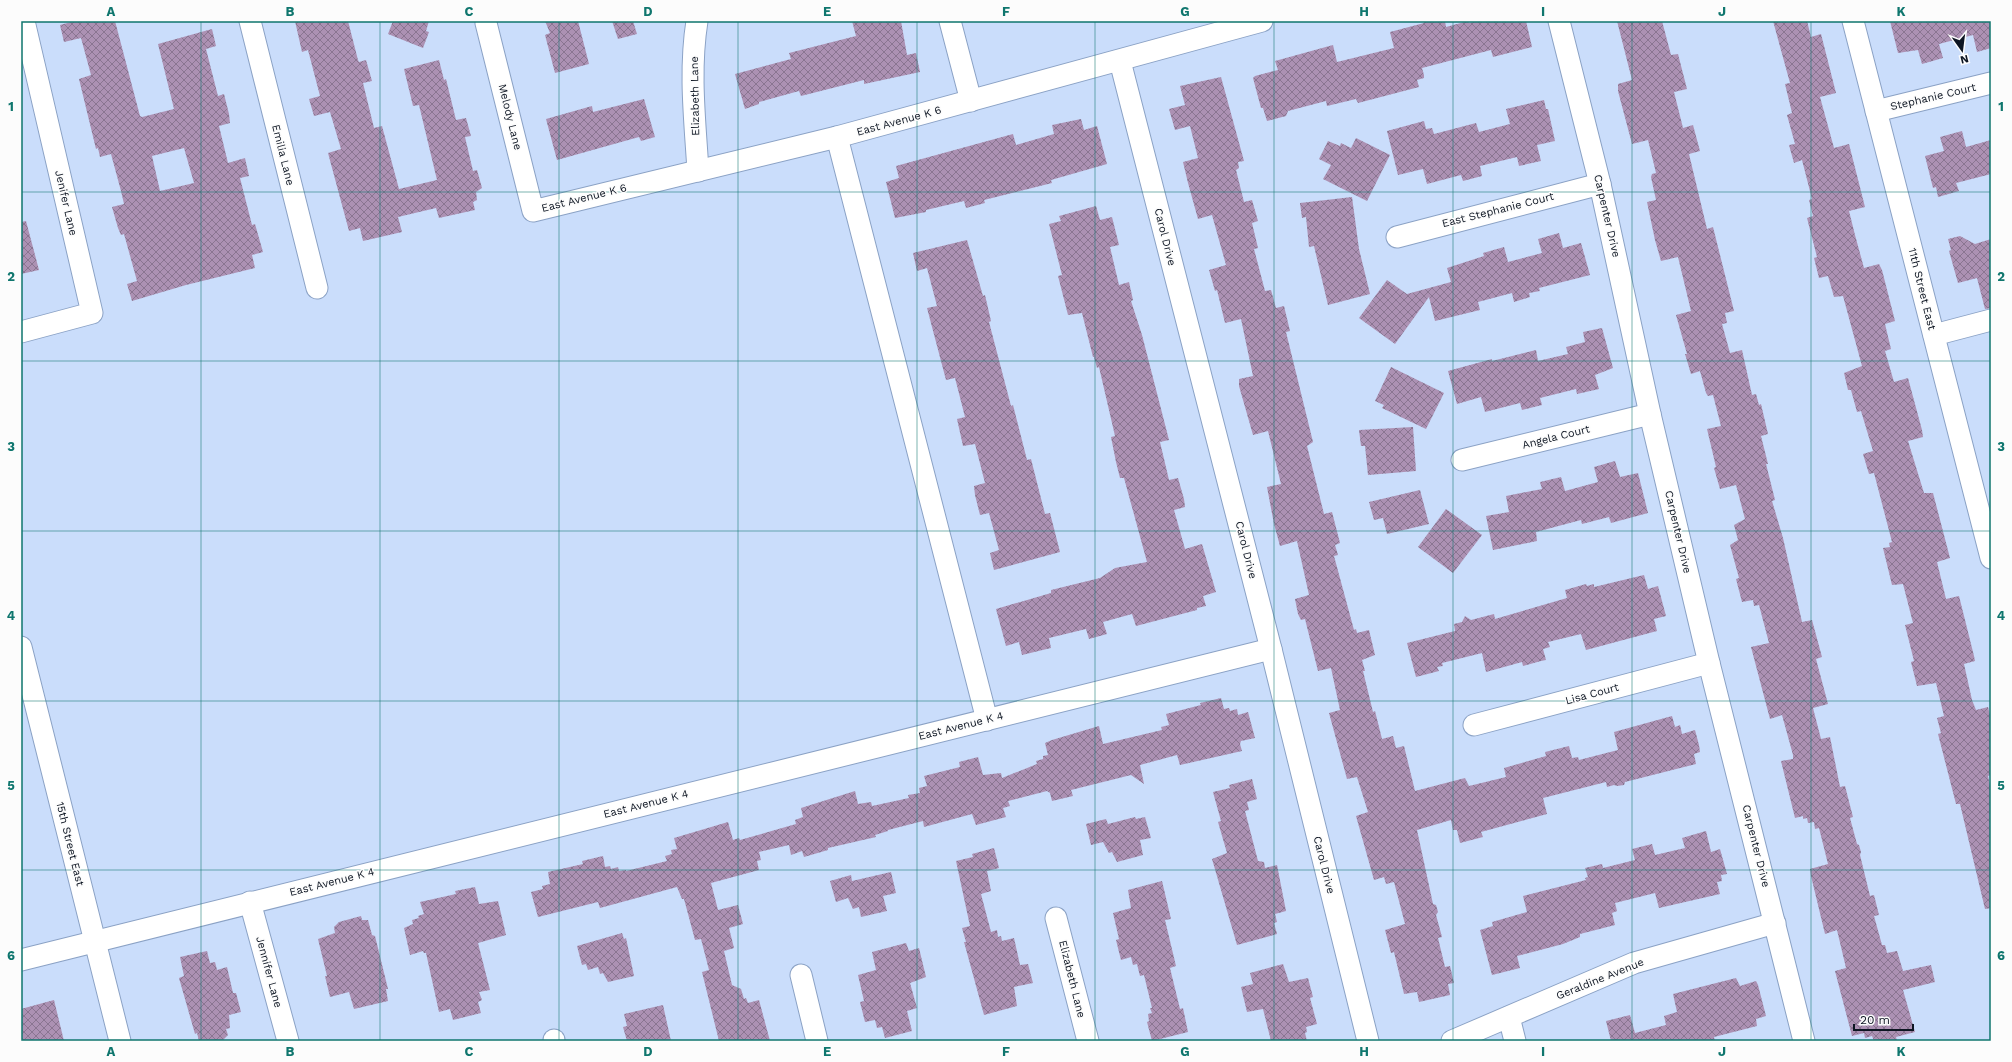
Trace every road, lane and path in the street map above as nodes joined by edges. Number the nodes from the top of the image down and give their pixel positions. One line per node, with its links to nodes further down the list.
1 (24, 21): 20 (street, Jenifer Lane)
2 (250, 21): 18 (street, Emilia Lane)
3 (697, 21): 14 (street, Elizabeth Lane)
4 (950, 21): 11 (street)
5 (1262, 21): 9 (street, East Avenue K 6)
6 (1559, 21): 15 (street, Carpenter Drive)
7 (1852, 21): 12 (street, 11th Street East)
8 (486, 23): 16 (street, Melody Lane)
9 (1120, 61): 11 (street, East Avenue K 6); 26 (street, Carol Drive)
10 (1991, 84): 12 (street, Stephanie Court)
11 (971, 101): 13 (street, East Avenue K 6)
12 (1876, 111): 21 (street, 11th Street East)
13 (837, 137): 14 (street, East Avenue K 6); 28 (street)
14 (698, 171): 16 (street, East Avenue K 6)
15 (1600, 184): 17 (street, East Stephanie Court); 22 (street, Carpenter Drive)
16 (533, 211)
17 (1397, 237)
18 (317, 288)
19 (1991, 320): 21 (street)
20 (21, 332)
21 (1934, 335): 24 (street, 11th Street East)
22 (1650, 414): 23 (street, Angela Court); 27 (street, Carpenter Drive)
23 (1462, 460)
24 (1991, 558)
25 (21, 647): 33 (street, 15th Street East)
26 (1271, 649): 28 (street, East Avenue K 4); 41 (street, Carol Drive)
27 (1709, 663): 29 (street, Lisa Court); 32 (street, Carpenter Drive)
28 (987, 720): 30 (street, East Avenue K 4)
29 (1474, 725)
30 (250, 902): 33 (street, East Avenue K 4); 38 (street, Jennifer Lane)
31 (1056, 918): 40 (street, Elizabeth Lane)
32 (1775, 923): 36 (street, Geraldine Avenue); 44 (street, Carpenter Drive)
33 (94, 940): 34 (street, East Avenue K 4); 37 (street, 15th Street East)
34 (21, 960)
35 (801, 976): 39 (street)
36 (1509, 1017): 42 (street, Geraldine Avenue); 43 (street)
37 (120, 1041)
38 (288, 1041)
39 (817, 1041)
40 (1088, 1041)
41 (1368, 1041)
42 (1452, 1041)
43 (1515, 1041)
44 (1804, 1041)

